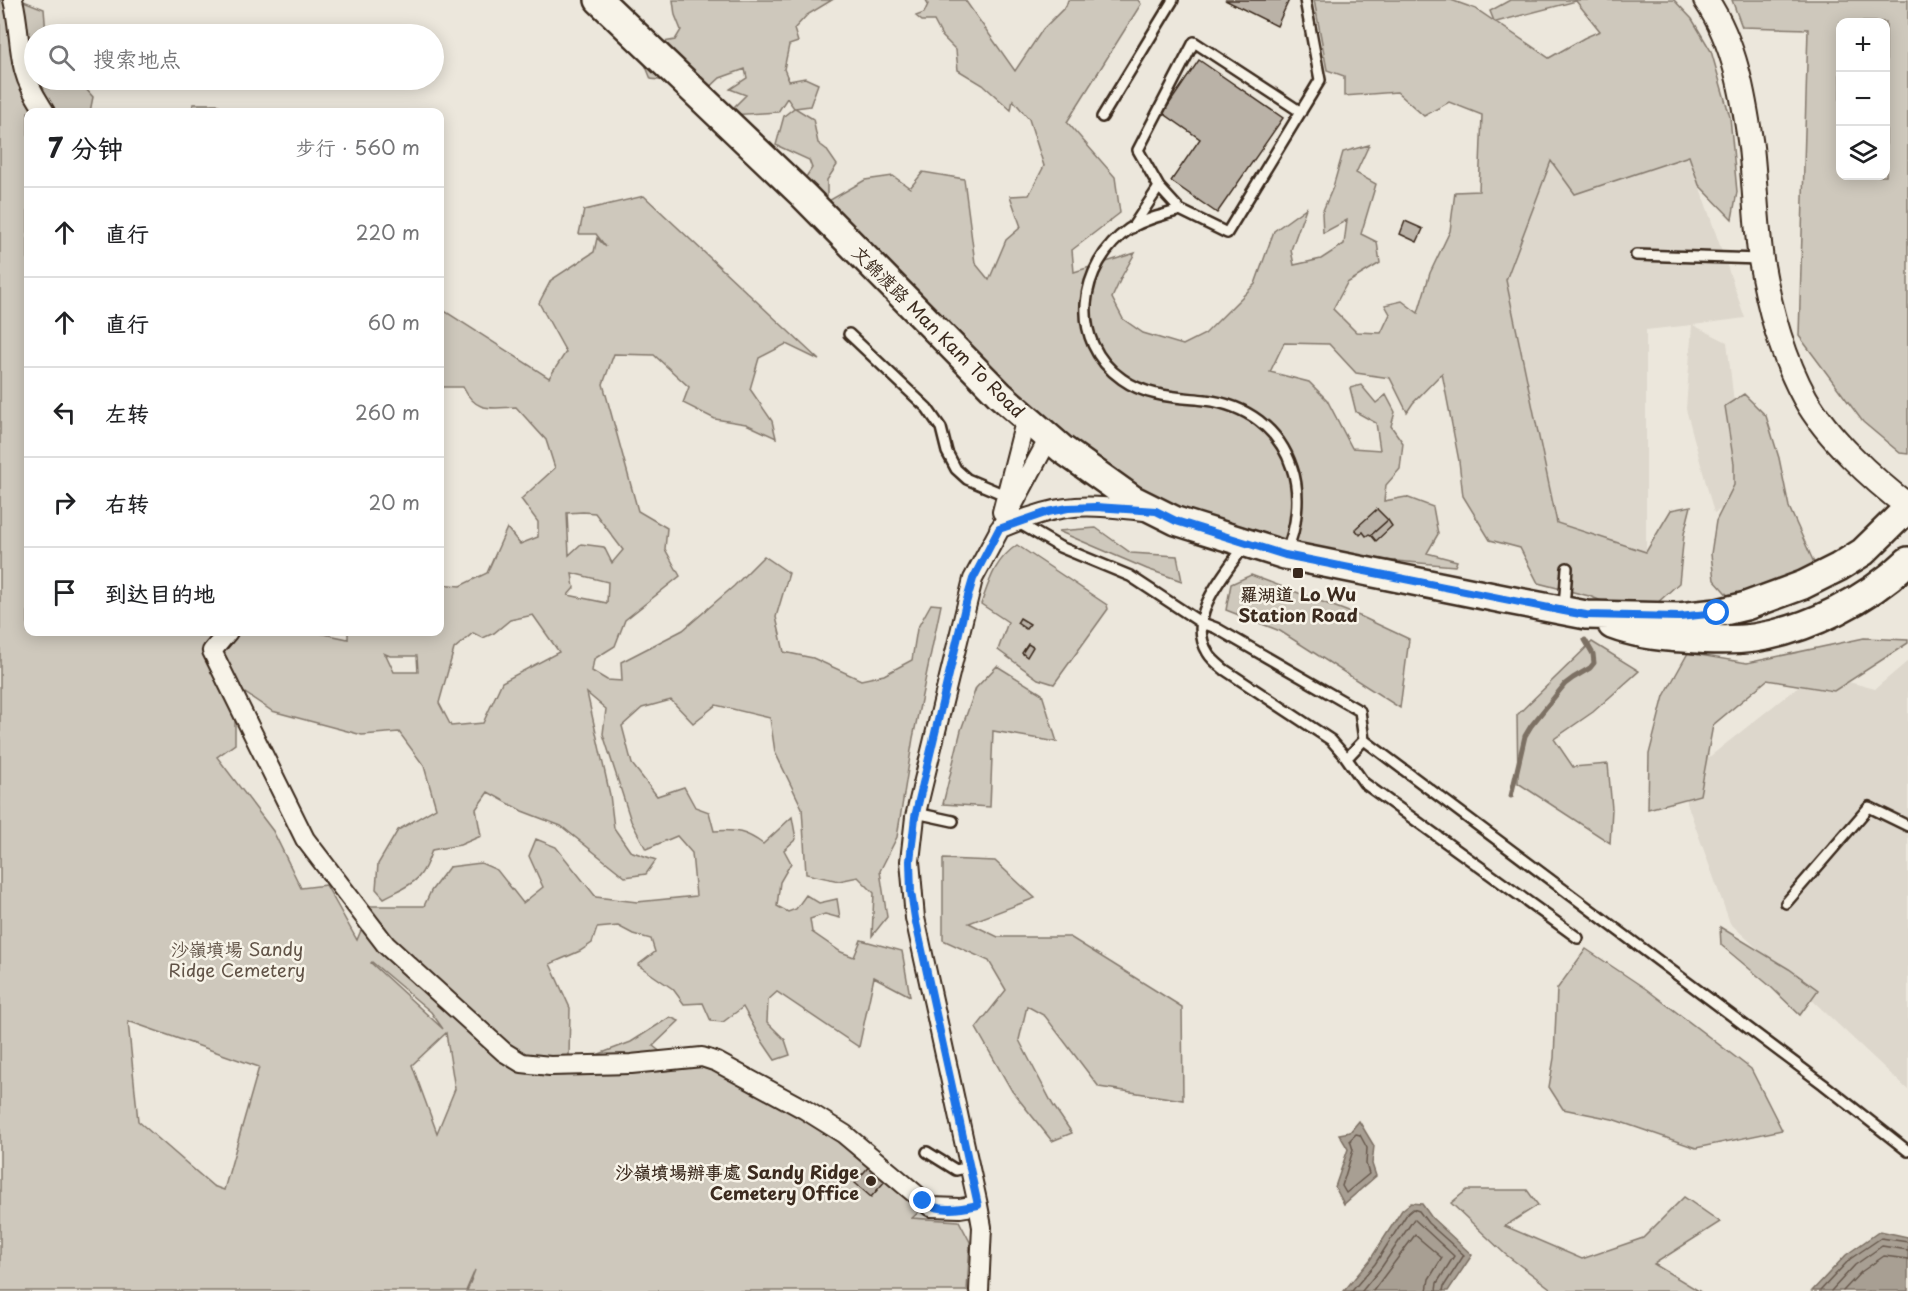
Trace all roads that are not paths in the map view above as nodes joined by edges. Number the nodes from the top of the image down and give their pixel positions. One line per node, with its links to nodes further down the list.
1 (13, 0): 6 (street)
2 (599, 0): 17 (main road, 文錦渡路 Man Kam To Road)
3 (1173, 0): 10 (lane)
4 (1305, 0): 9 (lane)
5 (1706, 0): 15 (street)
6 (24, 73)
7 (32, 90): 8 (street)
8 (43, 108)
9 (1301, 112): 11 (lane); 12 (lane)
10 (1102, 117)
11 (1159, 187): 12 (lane); 13 (lane)
12 (1180, 210): 13 (lane)
13 (1132, 228): 24 (lane)
14 (1636, 255): 15 (lane)
15 (1761, 259): 20 (street)
16 (849, 334): 19 (lane)
17 (1026, 418): 18 (main road, 文錦渡路 Man Kam To Road); 19 (street)
18 (1049, 438): 21 (main road, 文錦渡路 Man Kam To Road); 22 (street)
19 (1005, 495): 22 (street)
20 (1908, 507): 27 (main road, 文錦渡路 Man Kam To Road)
21 (1156, 511): 22 (street); 23 (main road, 文錦渡路 Man Kam To Road)
22 (1007, 525): 28 (lane); 32 (street)
23 (1247, 543): 24 (main road, 文錦渡路 Man Kam To Road); 28 (lane)
24 (1285, 555): 27 (main road, 文錦渡路 Man Kam To Road)
25 (1908, 561): 27 (main road, 文錦渡路 Man Kam To Road)
26 (1567, 568): 27 (lane)
27 (1575, 613)
28 (1200, 622): 30 (lane); 31 (lane)
29 (225, 636): 40 (street)
30 (1364, 740): 31 (lane); 37 (lane)
31 (1347, 758): 36 (lane)
32 (916, 813): 33 (lane); 39 (street)
33 (953, 820)
34 (1908, 826): 35 (lane)
35 (1786, 903)
36 (1578, 938)
37 (1908, 1151)
38 (927, 1152): 39 (lane)
39 (970, 1167): 40 (street)
40 (978, 1205): 41 (street)
41 (979, 1291)

